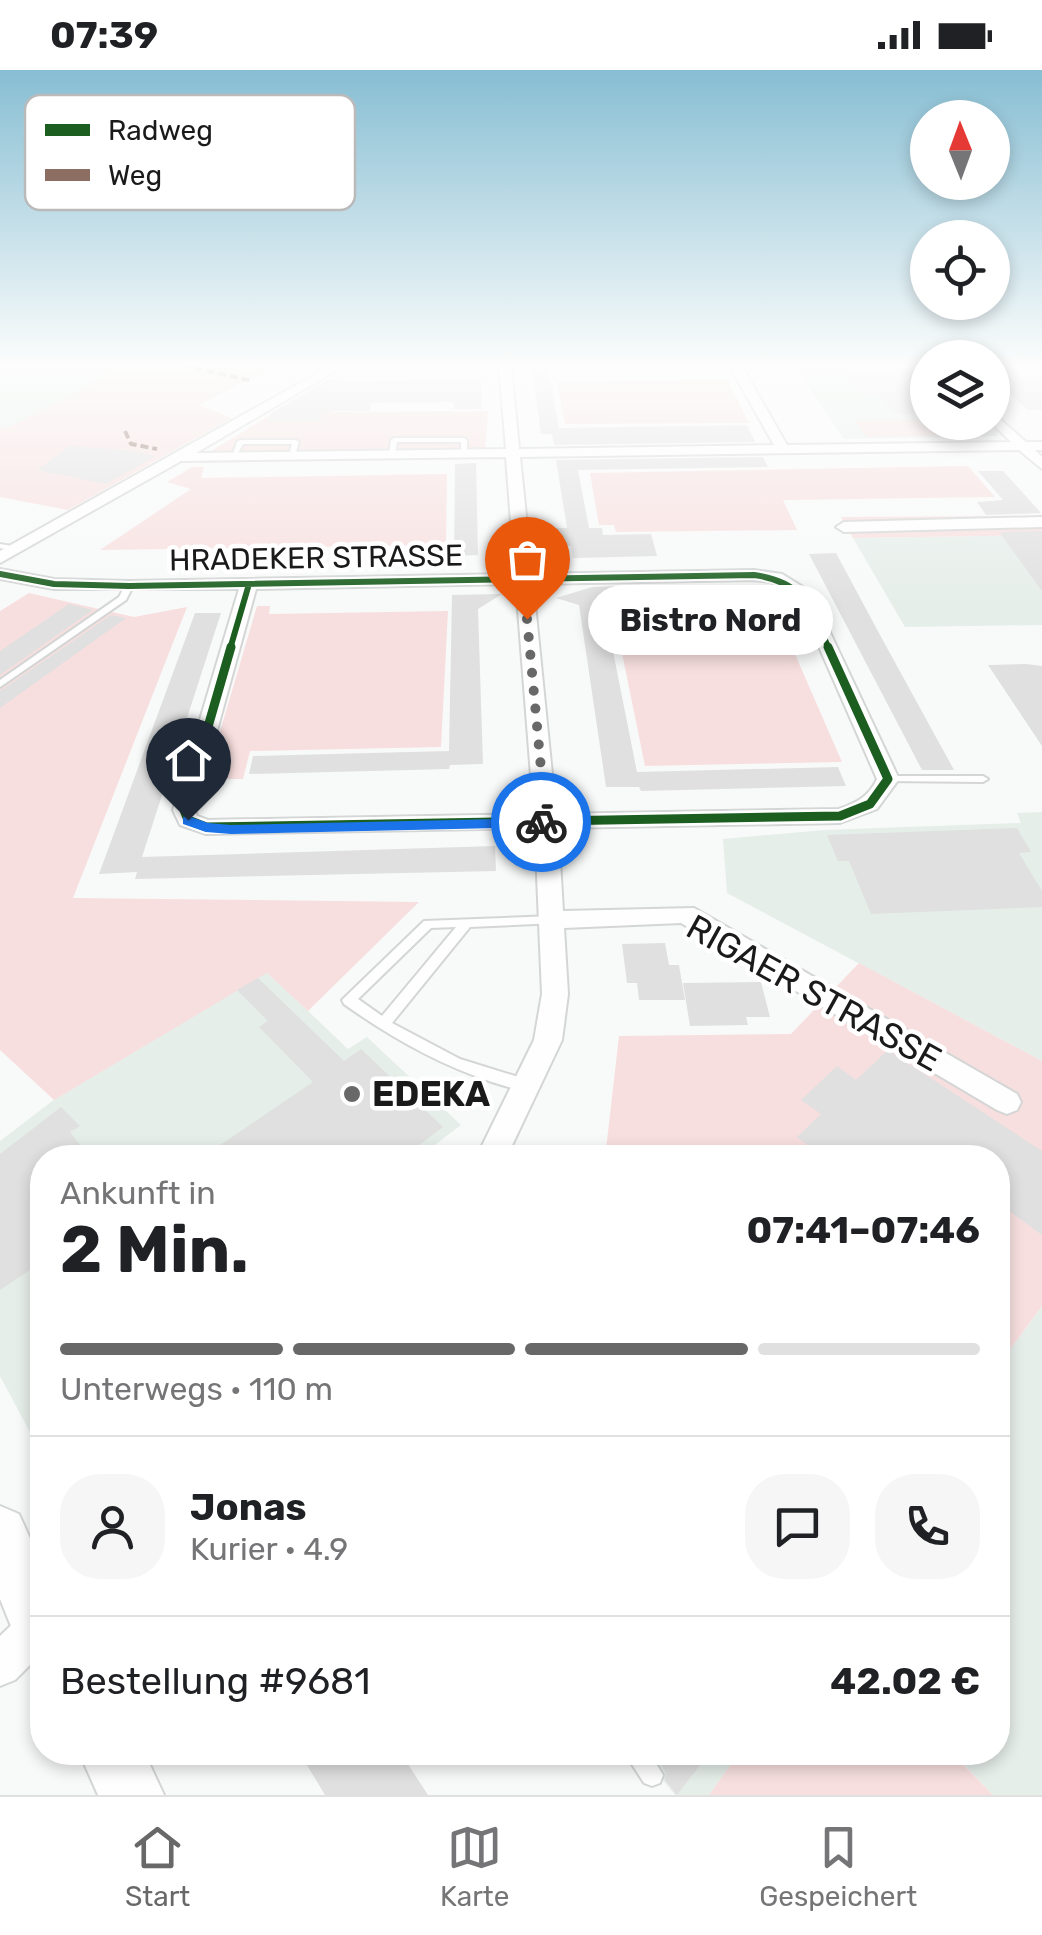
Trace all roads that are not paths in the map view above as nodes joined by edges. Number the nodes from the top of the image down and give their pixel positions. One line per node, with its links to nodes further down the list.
1 (196, 446): 7 (street)
2 (514, 446): 6 (street)
3 (1022, 446): 4 (street); 5 (street); 8 (street)
4 (1042, 446)
5 (782, 448): 6 (street)
6 (515, 452): 7 (street); 14 (street)
7 (176, 457): 11 (street)
8 (1042, 465)
9 (1042, 522): 10 (street)
10 (844, 527)
11 (8, 547): 12 (street)
12 (0, 558)
13 (0, 574): 16 (street, HRADEKER STRASSE)
14 (523, 579): 15 (street, HRADEKER STRASSE); 18 (street, HRADEKER STRASSE); 20 (street)
15 (249, 584): 16 (street, HRADEKER STRASSE); 20 (street)
16 (129, 586): 17 (lane)
17 (0, 684)
18 (888, 779): 19 (lane); 20 (street)
19 (983, 779)
20 (546, 822): 21 (street)
21 (553, 920): 22 (lane); 24 (street); 25 (street, RIGAER STRASSE)
22 (466, 924): 23 (lane); 23 (lane)
23 (382, 1024): 24 (lane)
24 (528, 1086): 26 (street)
25 (1008, 1102)
26 (498, 1145)
27 (0, 1534): 28 (main road)
28 (30, 1634)
29 (117, 1765): 32 (main road)
30 (645, 1765): 31 (lane)
31 (652, 1775)
32 (132, 1795)

